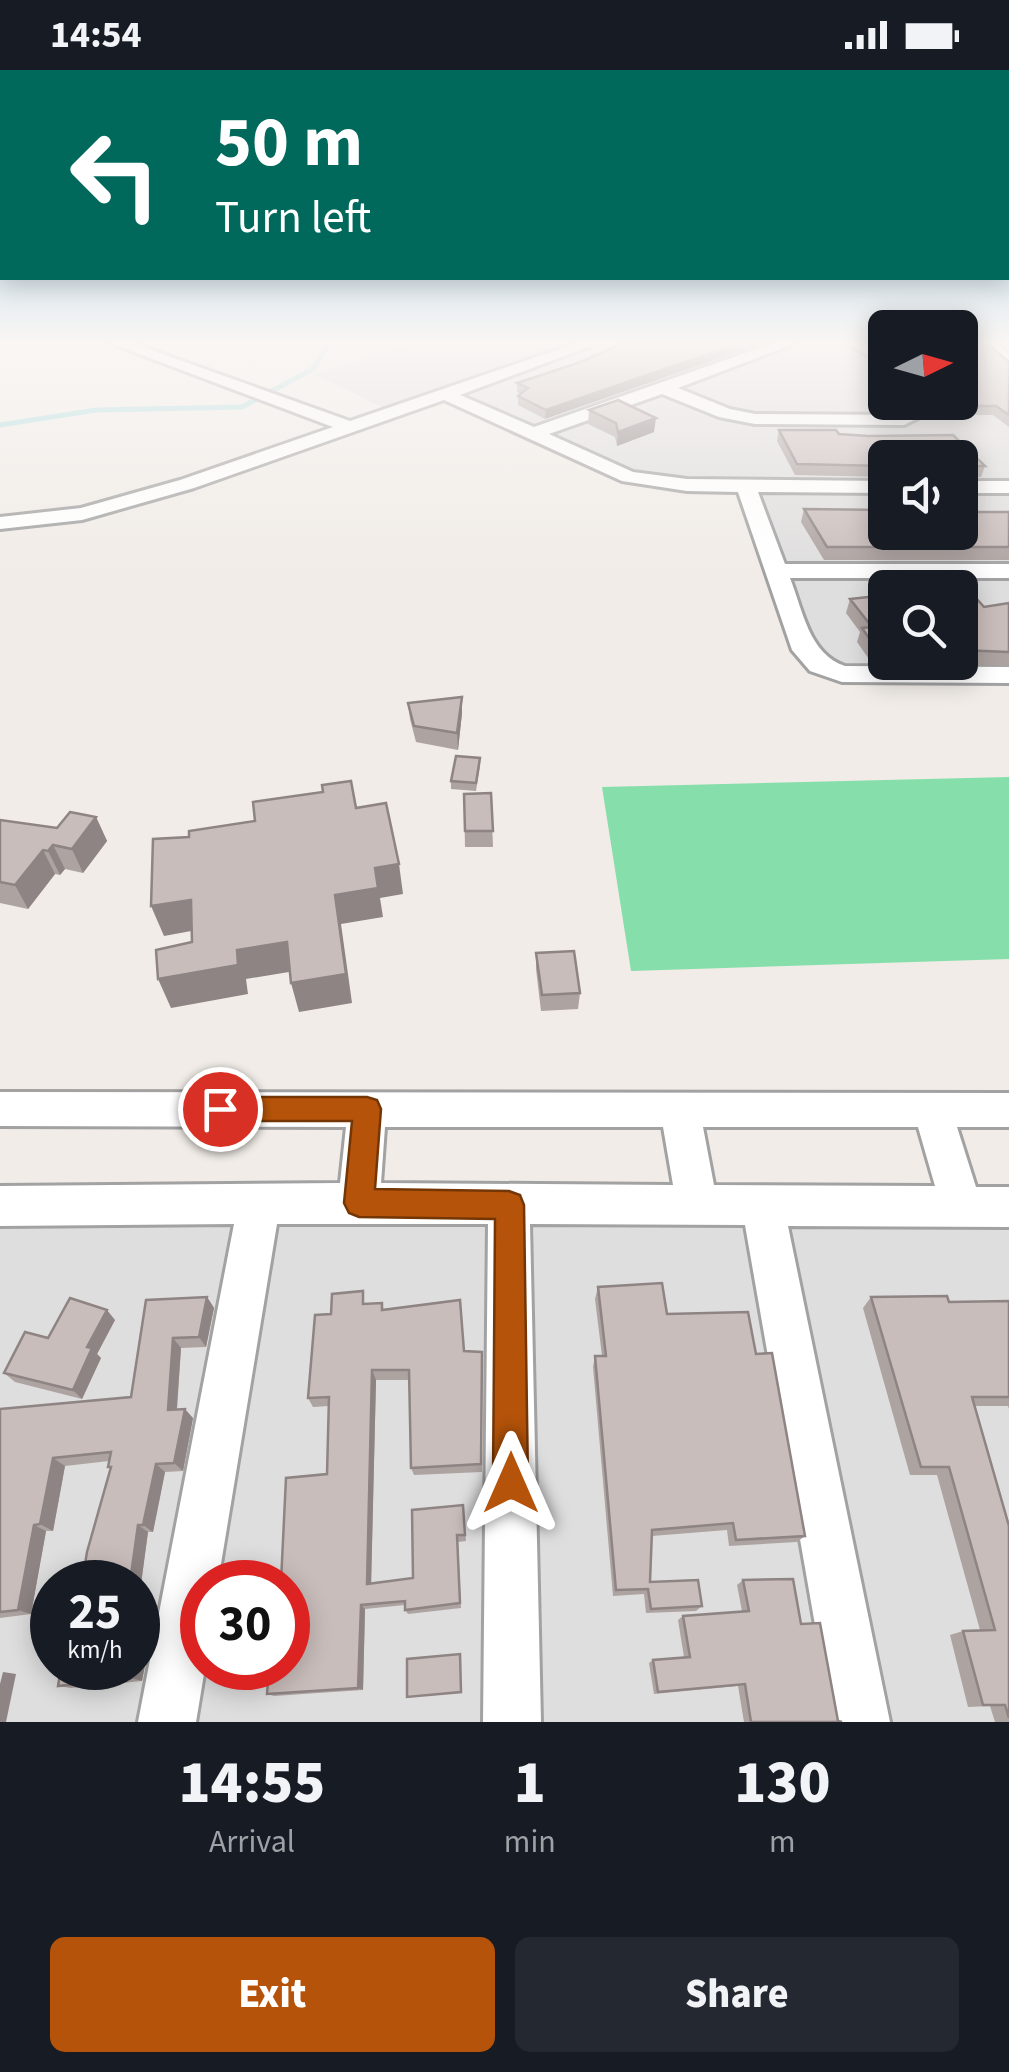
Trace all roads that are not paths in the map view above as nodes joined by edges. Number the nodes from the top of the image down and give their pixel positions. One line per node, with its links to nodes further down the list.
1 (331, 420): 5 (street)
2 (364, 420): 5 (street)
3 (502, 420): 6 (street)
4 (572, 420): 6 (street)
5 (347, 426): 11 (street)
6 (533, 434): 7 (street)
7 (746, 486): 8 (street); 12 (street)
8 (868, 487)
9 (978, 487): 10 (street)
10 (1009, 487)
11 (0, 524)
12 (777, 571): 13 (street); 14 (street)
13 (1009, 571)
14 (1009, 675)
15 (0, 1109): 16 (street)
16 (367, 1109): 17 (street); 21 (street)
17 (680, 1109): 18 (street); 24 (street)
18 (932, 1109): 19 (street); 23 (street)
19 (1009, 1110)
20 (259, 1203): 21 (street); 27 (street); 28 (street)
21 (359, 1203): 22 (street)
22 (509, 1205): 24 (street); 29 (street)
23 (962, 1205): 25 (street); 26 (street)
24 (697, 1206): 25 (street)
25 (763, 1206): 30 (street)
26 (1009, 1208)
27 (4, 1216)
28 (167, 1722)
29 (512, 1722)
30 (861, 1722)

